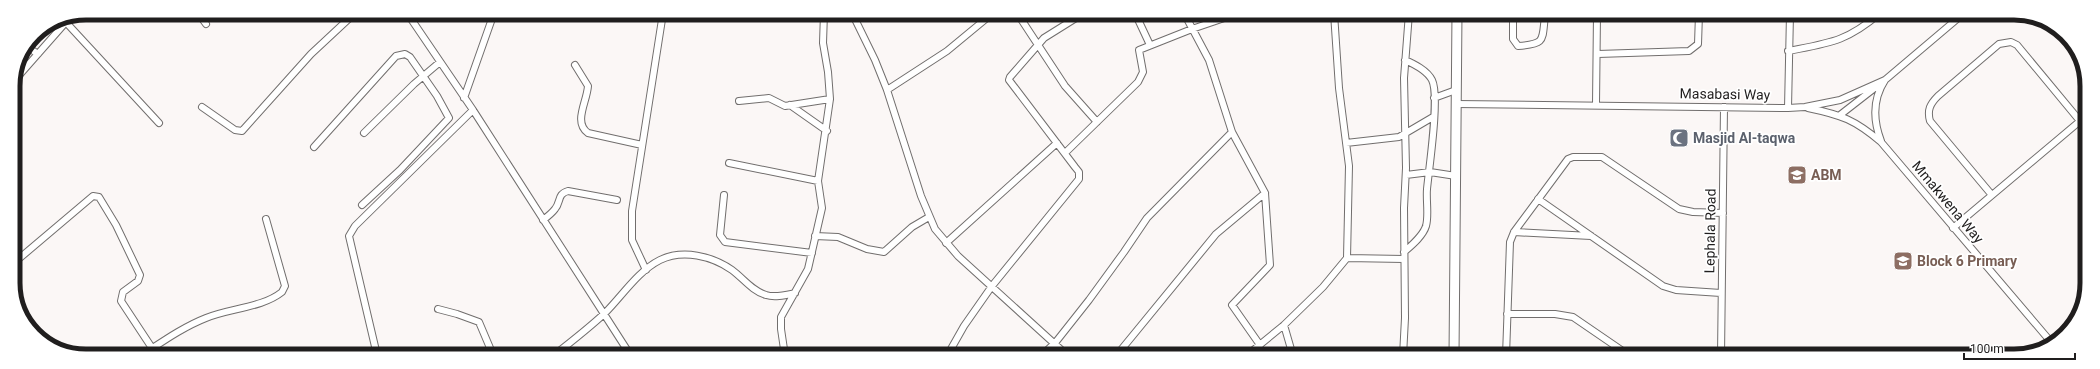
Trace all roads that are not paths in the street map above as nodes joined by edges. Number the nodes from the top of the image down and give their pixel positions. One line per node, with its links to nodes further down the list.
1 (203, 20): 25 (street)
2 (347, 20): 49 (street)
3 (411, 20): 35 (street)
4 (492, 20): 42 (street)
5 (662, 20): 66 (street)
6 (824, 20): 44 (street)
7 (855, 20): 40 (street)
8 (985, 20): 40 (street)
9 (1022, 20): 28 (street)
10 (1073, 20): 28 (street)
11 (1138, 20): 29 (street)
12 (1188, 20): 27 (street)
13 (1218, 20): 27 (street)
14 (1334, 20): 63 (street)
15 (1408, 20): 34 (street)
16 (1457, 20): 41 (main road)
17 (1513, 20): 18 (street)
18 (1545, 20)
19 (1597, 20): 33 (street)
20 (1699, 20): 33 (street)
21 (1790, 20): 31 (street)
22 (1872, 20): 31 (street)
23 (1956, 20): 39 (street, Masabasi Way)
24 (67, 23): 58 (street)
25 (206, 24)
26 (60, 26): 32 (street)
27 (1192, 29): 29 (street); 60 (street)
28 (1038, 44): 57 (street); 65 (street)
29 (1150, 45): 57 (street)
30 (31, 49): 32 (street)
31 (1788, 51): 52 (street)
32 (38, 54): 37 (street)
33 (1598, 54): 47 (street)
34 (1405, 60): 43 (street); 62 (street)
35 (440, 62): 38 (street); 42 (street)
36 (575, 65): 66 (street)
37 (21, 73)
38 (422, 77): 61 (street); 67 (street); 79 (street)
39 (1885, 80): 51 (street, Masabasi Way); 54 (street); 64 (street)
40 (887, 90): 81 (street)
41 (1456, 90): 43 (street); 46 (main road)
42 (464, 98): 53 (street)
43 (1434, 98): 55 (street)
44 (830, 99): 48 (street); 59 (street)
45 (739, 101): 48 (street)
46 (1456, 104): 47 (street, Masabasi Way); 72 (main road)
47 (1596, 104): 50 (street, Masabasi Way)
48 (790, 105): 59 (street)
49 (202, 107)
50 (1724, 107): 52 (street, Masabasi Way); 80 (street, Lephala Road)
51 (1805, 107): 52 (street, Masabasi Way); 54 (street, Mmakwena Way)
52 (1788, 108)
53 (473, 110): 83 (street); 106 (street)
54 (1840, 115): 64 (street, Mmakwena Way)
55 (1433, 117): 62 (street); 70 (street)
56 (2080, 121): 75 (street); 75 (street)
57 (1097, 122): 68 (street)
58 (159, 123)
59 (827, 132): 73 (street)
60 (1232, 132): 74 (street); 103 (street)
61 (364, 133)
62 (1405, 135): 63 (street); 71 (street)
63 (1346, 142): 92 (street)
64 (1881, 142): 84 (street, Mmakwena Way)
65 (1057, 143): 68 (street); 88 (street)
66 (642, 145): 94 (street)
67 (314, 148)
68 (1065, 153): 95 (street)
69 (729, 162): 73 (street)
70 (1430, 172): 71 (street); 72 (street); 89 (street)
71 (1406, 176): 89 (street)
72 (1456, 176): 118 (main road)
73 (818, 182): 86 (street)
74 (1265, 193): 104 (street); 114 (street)
75 (1991, 194): 84 (street)
76 (724, 195): 90 (street)
77 (1538, 199): 80 (street); 85 (street); 87 (street)
78 (617, 200): 83 (street)
79 (362, 205)
80 (1723, 213): 97 (street, Lephala Road)
81 (929, 217): 86 (street); 88 (street)
82 (266, 219): 105 (street)
83 (543, 220): 99 (street)
84 (1953, 228): 102 (street, Mmakwena Way)
85 (1514, 232): 87 (street); 100 (street)
86 (815, 236): 90 (street)
87 (1591, 236): 97 (street)
88 (946, 243): 95 (street)
89 (1404, 252): 93 (street)
90 (812, 254): 96 (street)
91 (20, 258): 105 (street)
92 (1348, 258): 93 (street); 101 (street)
93 (1404, 260): 117 (street)
94 (646, 270): 96 (street); 99 (street)
95 (992, 286): 103 (street); 111 (street)
96 (795, 293): 110 (street)
97 (1721, 293): 121 (street, Lephala Road)
98 (438, 309): 107 (street)
99 (604, 314): 108 (street); 109 (street)
100 (1507, 314): 119 (street); 120 (street)
101 (1284, 325): 104 (street); 116 (street)
102 (2048, 339)
103 (1055, 343): 112 (street); 113 (street)
104 (1260, 345): 115 (street)
105 (152, 348)
106 (376, 349)
107 (490, 349)
108 (562, 349)
109 (626, 349)
110 (784, 349)
111 (951, 349)
112 (1049, 349)
113 (1061, 349)
114 (1122, 349)
115 (1255, 349)
116 (1290, 349)
117 (1403, 349)
118 (1454, 349)
119 (1506, 349)
120 (1620, 349)
121 (1721, 349)

